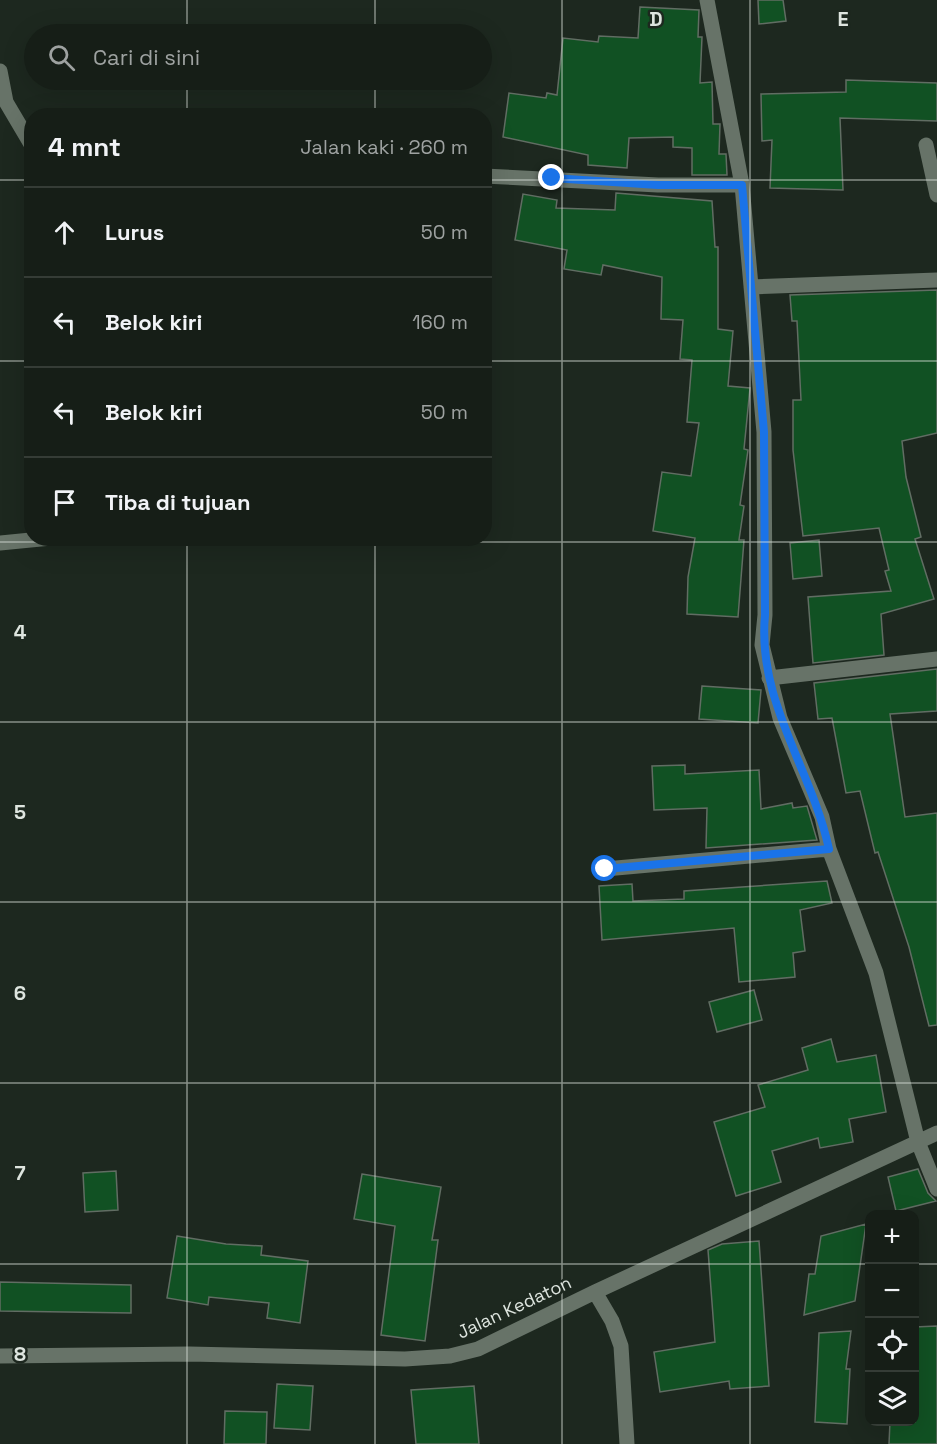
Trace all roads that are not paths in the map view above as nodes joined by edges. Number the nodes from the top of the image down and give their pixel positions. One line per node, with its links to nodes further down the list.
1 (707, 0): 6 (street)
2 (0, 70): 3 (street)
3 (24, 132)
4 (926, 145): 7 (street)
5 (492, 176): 6 (street)
6 (742, 185): 9 (street)
7 (937, 195)
8 (936, 278): 9 (street)
9 (751, 287): 13 (street)
10 (24, 541): 11 (street)
11 (0, 543)
12 (937, 659): 13 (street)
13 (768, 678): 14 (street)
14 (829, 849): 15 (street); 17 (street)
15 (605, 869)
16 (937, 1133): 17 (street, Jalan Kedaton)
17 (918, 1142): 18 (street); 19 (street, Jalan Kedaton)
18 (937, 1189)
19 (595, 1292): 20 (street, Jalan Kedaton); 21 (street)
20 (0, 1356)
21 (627, 1444)

